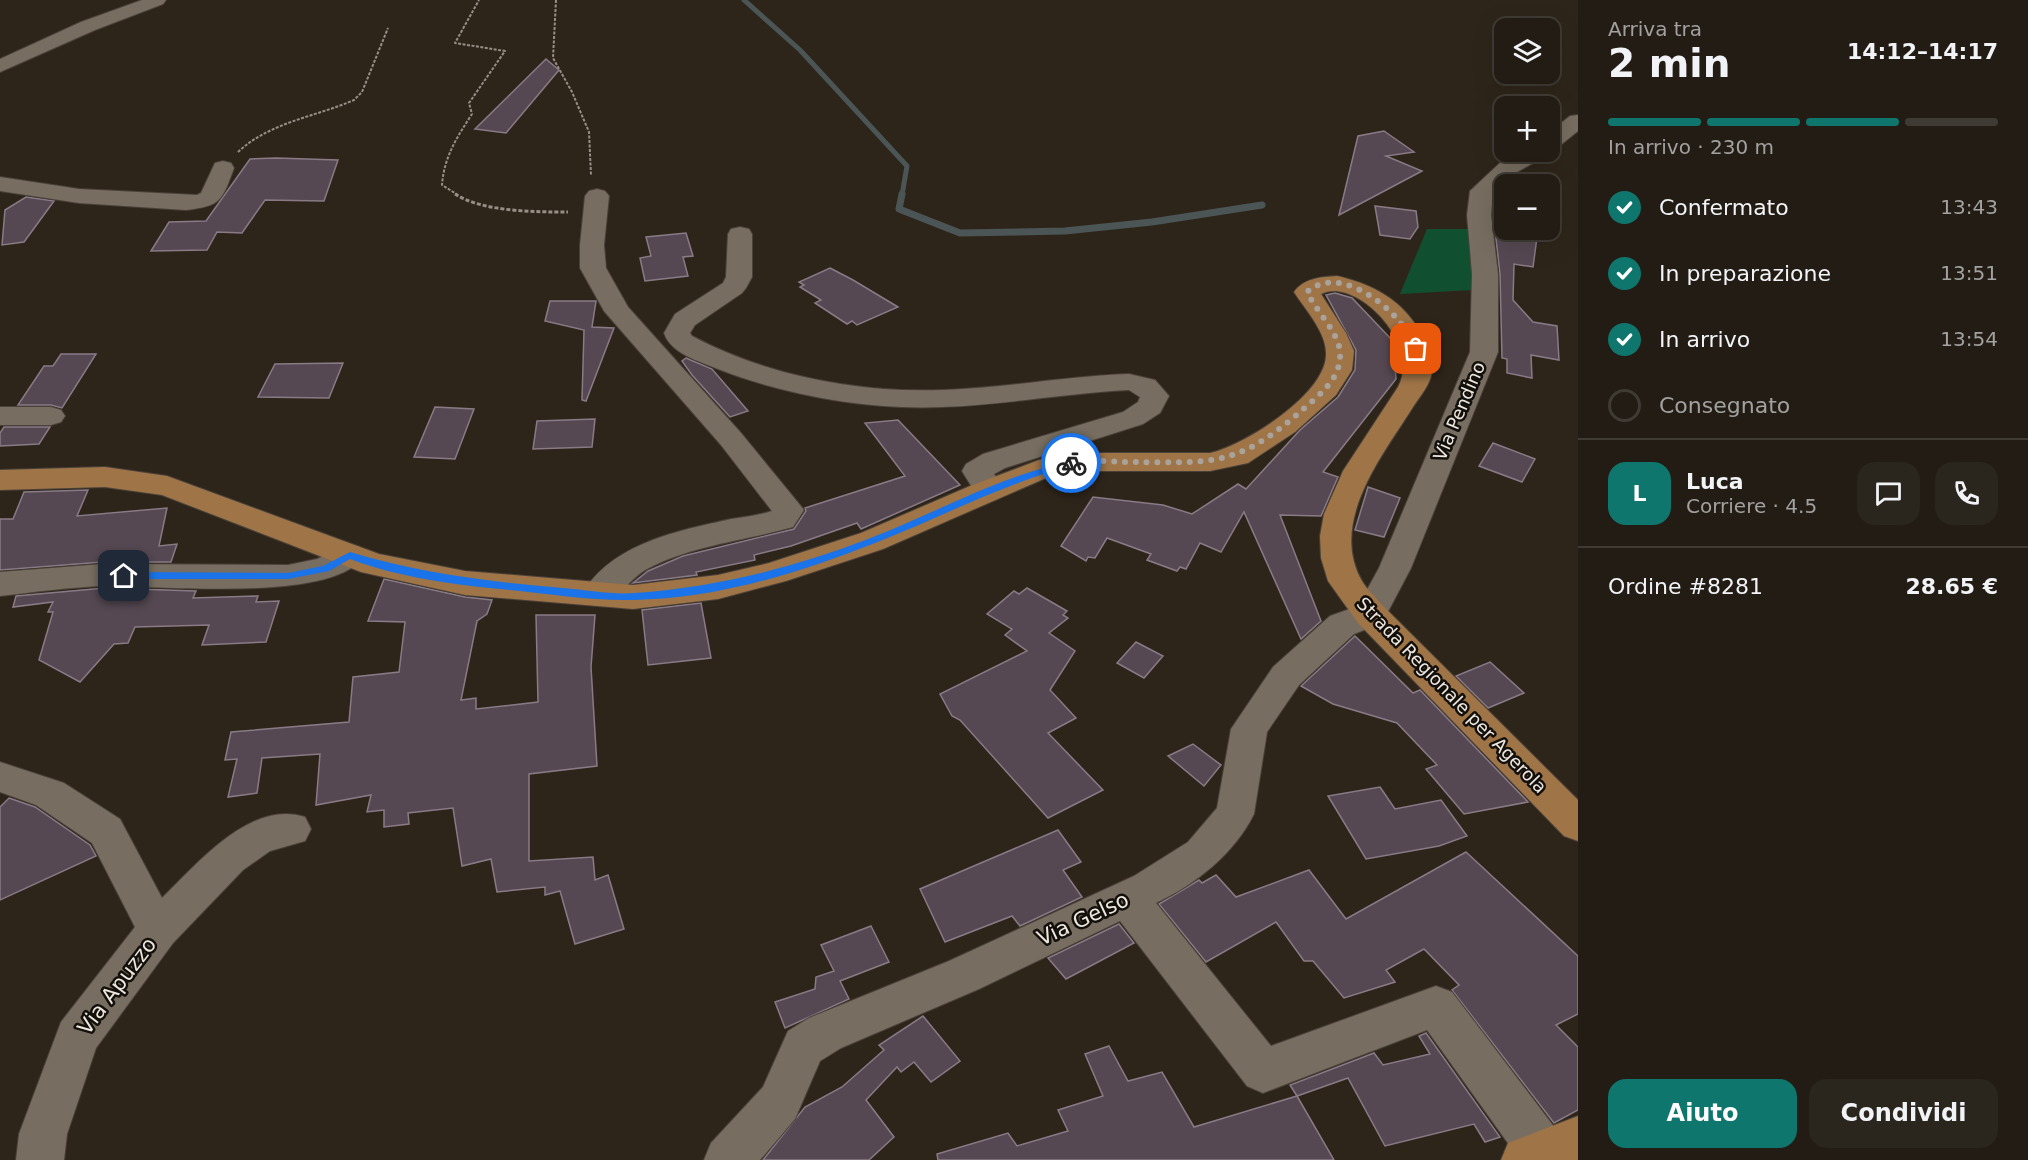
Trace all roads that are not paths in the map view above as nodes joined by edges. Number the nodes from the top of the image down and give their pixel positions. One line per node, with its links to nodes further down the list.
1 (157, 0): 2 (street)
2 (0, 66)
3 (1518, 162): 15 (street, Via Pendino)
4 (223, 168): 5 (street)
5 (0, 184)
6 (597, 196): 14 (street)
7 (740, 234): 11 (street)
8 (0, 416): 9 (street)
9 (51, 416)
10 (0, 480): 12 (main road, Strada Regionale per Agerola)
11 (989, 490): 14 (main road, Strada Regionale per Agerola); 15 (main road, Strada Regionale per Agerola)
12 (350, 555): 13 (street); 14 (main road, Strada Regionale per Agerola)
13 (0, 584)
14 (599, 594)
15 (1370, 614): 17 (main road, Strada Regionale per Agerola); 19 (street, Via Gelso)
16 (0, 777): 20 (street, Via Apuzzo)
17 (1578, 825)
18 (291, 829): 20 (street)
19 (1127, 898): 21 (street); 23 (street, Via Gelso)
20 (158, 930): 22 (street, Via Apuzzo)
21 (1549, 1151)
22 (40, 1160)
23 (728, 1160)

